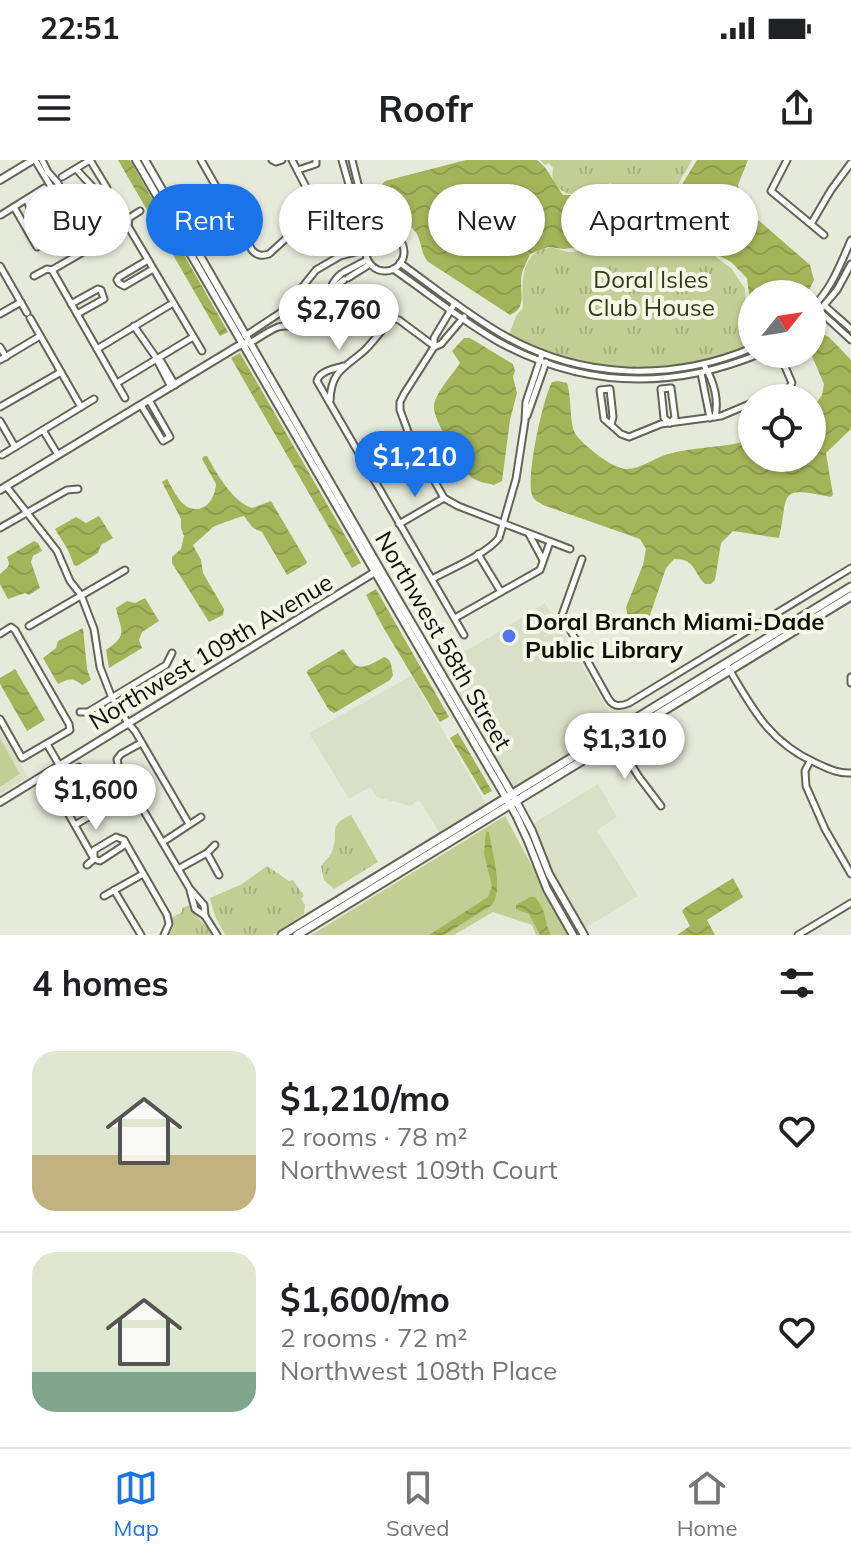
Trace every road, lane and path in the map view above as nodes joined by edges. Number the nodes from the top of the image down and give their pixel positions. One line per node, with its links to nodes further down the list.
1 (34, 160): 18 (street); 19 (street)
2 (42, 160): 20 (street)
3 (90, 160): 15 (street); 22 (street)
4 (136, 160): 73 (street, Northwest 58th Street)
5 (145, 160): 70 (street, Northwest 58th Street)
6 (201, 160): 16 (street)
7 (272, 160): 8 (street)
8 (282, 160)
9 (294, 160): 16 (street)
10 (316, 160): 16 (street)
11 (342, 160): 23 (street)
12 (352, 160): 24 (street)
13 (787, 160): 31 (street)
14 (850, 167): 31 (street)
15 (76, 169): 17 (street); 21 (street)
16 (298, 170)
17 (62, 177)
18 (0, 180)
19 (53, 184)
20 (54, 184)
21 (90, 184)
22 (103, 184)
23 (349, 184)
24 (358, 184)
25 (24, 202): 26 (street)
26 (14, 207): 28 (street); 30 (street)
27 (140, 211): 29 (street)
28 (1, 215)
29 (130, 217)
30 (24, 224)
31 (811, 224): 33 (street)
32 (130, 229): 40 (street)
33 (824, 235)
34 (851, 240): 52 (street)
35 (77, 256): 48 (street)
36 (342, 256): 60 (street)
37 (346, 256): 45 (street)
38 (368, 256): 41 (street)
39 (404, 256): 42 (street)
40 (148, 260): 46 (street); 46 (street)
41 (368, 262): 45 (street); 47 (street); 49 (street)
42 (400, 263): 47 (street); 55 (street)
43 (851, 264): 57 (street)
44 (0, 266): 53 (street)
45 (352, 267): 49 (street); 51 (street)
46 (153, 269): 54 (street)
47 (393, 269): 59 (street)
48 (52, 270): 50 (street); 56 (street)
49 (355, 274): 51 (street)
50 (34, 276)
51 (344, 276): 67 (street)
52 (826, 289)
53 (21, 302): 62 (street); 69 (street)
54 (173, 303): 66 (street); 71 (street)
55 (455, 303): 59 (street); 61 (street)
56 (71, 304): 63 (street); 63 (street)
57 (826, 304)
58 (826, 308): 68 (street)
59 (450, 309): 64 (street); 75 (street)
60 (283, 311): 67 (street); 70 (street)
61 (467, 312): 64 (street); 79 (street)
62 (0, 314)
63 (77, 314): 76 (street)
64 (463, 318): 75 (street); 82 (street)
65 (826, 318): 72 (street)
66 (134, 326): 76 (street); 81 (street)
67 (290, 326): 73 (street)
68 (851, 329)
69 (40, 336): 80 (street); 86 (street)
70 (245, 336): 73 (street, Northwest 58th Street)
71 (193, 337): 77 (street); 81 (street)
72 (851, 340)
73 (246, 344): 89 (street); 131 (street, Northwest 58th Street)
74 (0, 347): 80 (street)
75 (434, 347): 85 (street); 109 (street)
76 (97, 349): 88 (street)
77 (202, 351)
78 (738, 353): 84 (street)
79 (546, 355): 82 (street); 84 (street)
80 (3, 358)
81 (157, 359): 88 (street); 89 (street)
82 (542, 362): 87 (street); 120 (street)
83 (738, 363): 87 (street)
84 (704, 365): 87 (street)
85 (343, 366): 95 (street); 95 (street)
86 (61, 372): 98 (street); 99 (street)
87 (705, 372): 90 (street); 91 (street)
88 (117, 383): 92 (street)
89 (173, 386): 94 (street)
90 (715, 395): 91 (street); 97 (street)
91 (705, 397): 100 (street)
92 (125, 398)
93 (94, 399): 99 (street)
94 (149, 400): 96 (street); 96 (street)
95 (330, 402): 114 (street)
96 (141, 405): 113 (street)
97 (717, 406): 102 (street); 103 (street)
98 (0, 407)
99 (81, 407): 108 (street)
100 (707, 408): 103 (street); 104 (street)
101 (738, 409): 102 (street)
102 (727, 413): 103 (street)
103 (712, 418): 104 (street)
104 (700, 419): 106 (street)
105 (0, 421): 111 (street)
106 (670, 423): 106 (street); 107 (street)
107 (611, 425): 107 (street)
108 (43, 430): 111 (street); 113 (street)
109 (410, 437): 110 (street); 114 (street)
110 (414, 444): 115 (street); 118 (street)
111 (15, 447): 112 (street)
112 (2, 455)
113 (58, 455): 116 (street)
114 (365, 463): 115 (street)
115 (368, 470): 121 (street)
116 (3, 488): 119 (street)
117 (78, 489): 119 (street)
118 (444, 498): 120 (street); 121 (street)
119 (25, 513): 122 (street); 135 (street)
120 (504, 523): 123 (street); 126 (street)
121 (399, 524): 132 (street)
122 (0, 528)
123 (528, 533): 124 (street); 128 (street)
124 (550, 542): 125 (street); 128 (street)
125 (570, 549)
126 (478, 554): 132 (street); 134 (street)
127 (582, 559): 129 (street)
128 (543, 561): 134 (street)
129 (851, 568)
130 (125, 570): 135 (street)
131 (378, 570): 146 (street, Northwest 109th Avenue); 155 (street, Northwest 58th Street)
132 (432, 579): 137 (street)
133 (851, 587): 142 (main road)
134 (501, 592): 137 (street)
135 (81, 595): 138 (street); 143 (street)
136 (851, 596): 142 (main road)
137 (455, 618): 140 (street)
138 (29, 626)
139 (0, 634): 149 (street, Northwest 109th Avenue)
140 (464, 635)
141 (172, 653): 143 (street)
142 (728, 667): 147 (main road); 150 (street); 155 (main road)
143 (112, 698): 144 (street); 146 (street)
144 (80, 712)
145 (0, 719): 149 (street)
146 (128, 723): 148 (street); 151 (street, Northwest 109th Avenue)
147 (616, 740): 155 (main road); 157 (street)
148 (141, 743): 160 (street); 163 (street)
149 (47, 744): 151 (street)
150 (810, 761): 152 (street); 170 (street)
151 (60, 765): 153 (street); 156 (street, Northwest 109th Avenue)
152 (851, 773)
153 (65, 775): 158 (street); 161 (street)
154 (119, 799): 158 (street)
155 (511, 799): 182 (main road); 183 (main road); 184 (street, Northwest 58th Street); 185 (street, Northwest 58th Street)
156 (0, 802)
157 (661, 806)
158 (102, 808): 161 (street)
159 (201, 817): 160 (street)
160 (189, 824): 163 (street)
161 (75, 825): 166 (street)
162 (124, 840): 166 (street); 166 (street); 169 (street)
163 (163, 842): 168 (street)
164 (215, 845): 165 (street)
165 (207, 853): 168 (street); 171 (street)
166 (94, 859): 167 (street)
167 (87, 865)
168 (178, 869): 172 (street)
169 (143, 874): 173 (street); 180 (street)
170 (851, 874)
171 (219, 875)
172 (190, 889): 175 (street); 176 (street)
173 (114, 890): 174 (street); 179 (street)
174 (104, 896)
175 (199, 898): 176 (street); 178 (street)
176 (192, 902): 178 (street)
177 (851, 903): 186 (street)
178 (205, 916): 181 (street)
179 (141, 935)
180 (164, 935)
181 (217, 935)
182 (282, 935)
183 (297, 935)
184 (573, 935)
185 (584, 935)
186 (798, 935)

